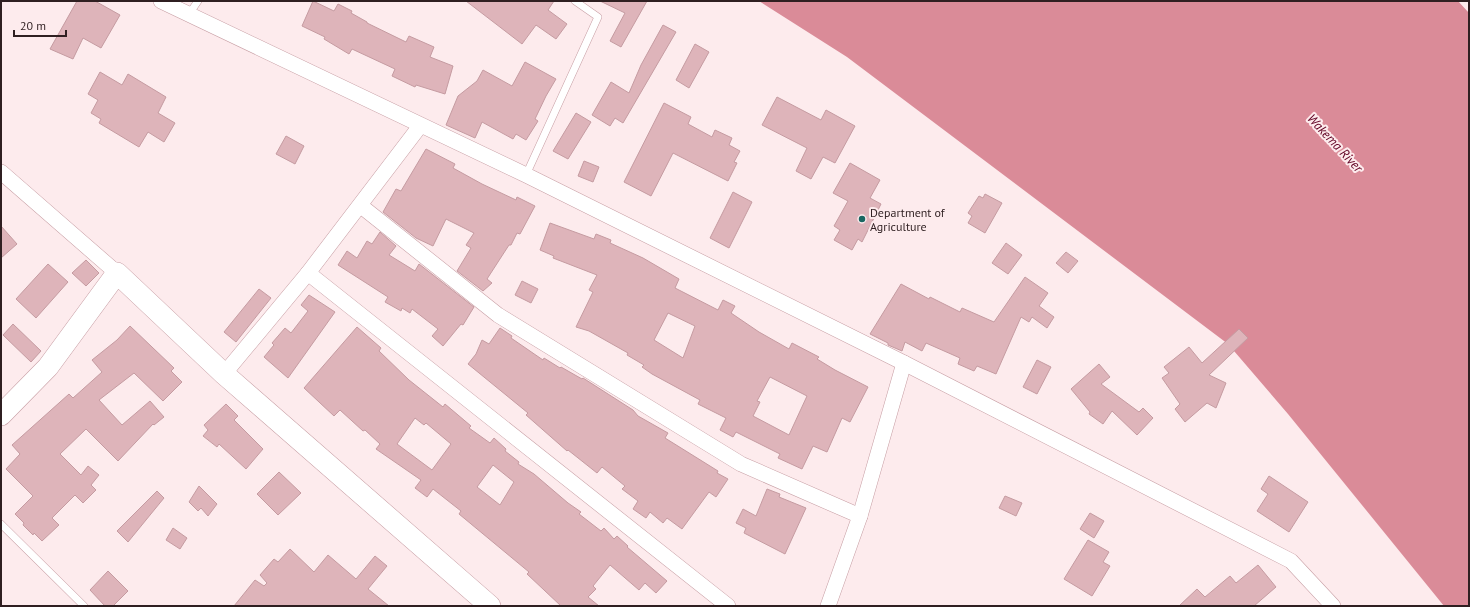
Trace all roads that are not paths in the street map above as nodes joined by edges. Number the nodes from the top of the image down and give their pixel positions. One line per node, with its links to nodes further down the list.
1 (161, 1): 4 (street)
2 (198, 1): 4 (lane)
3 (575, 1): 7 (lane)
4 (189, 14): 5 (street)
5 (420, 126): 7 (street); 8 (street)
6 (1, 172): 9 (street)
7 (526, 175): 11 (street)
8 (361, 206): 10 (street); 14 (street)
9 (117, 273): 12 (street); 13 (street)
10 (308, 273): 12 (street); 18 (street)
11 (904, 363): 14 (street); 20 (street)
12 (224, 374): 17 (street)
13 (1, 415)
14 (860, 516): 19 (street)
15 (1, 524): 16 (lane)
16 (84, 606)
17 (490, 606)
18 (728, 606)
19 (828, 606)
20 (1332, 606)

